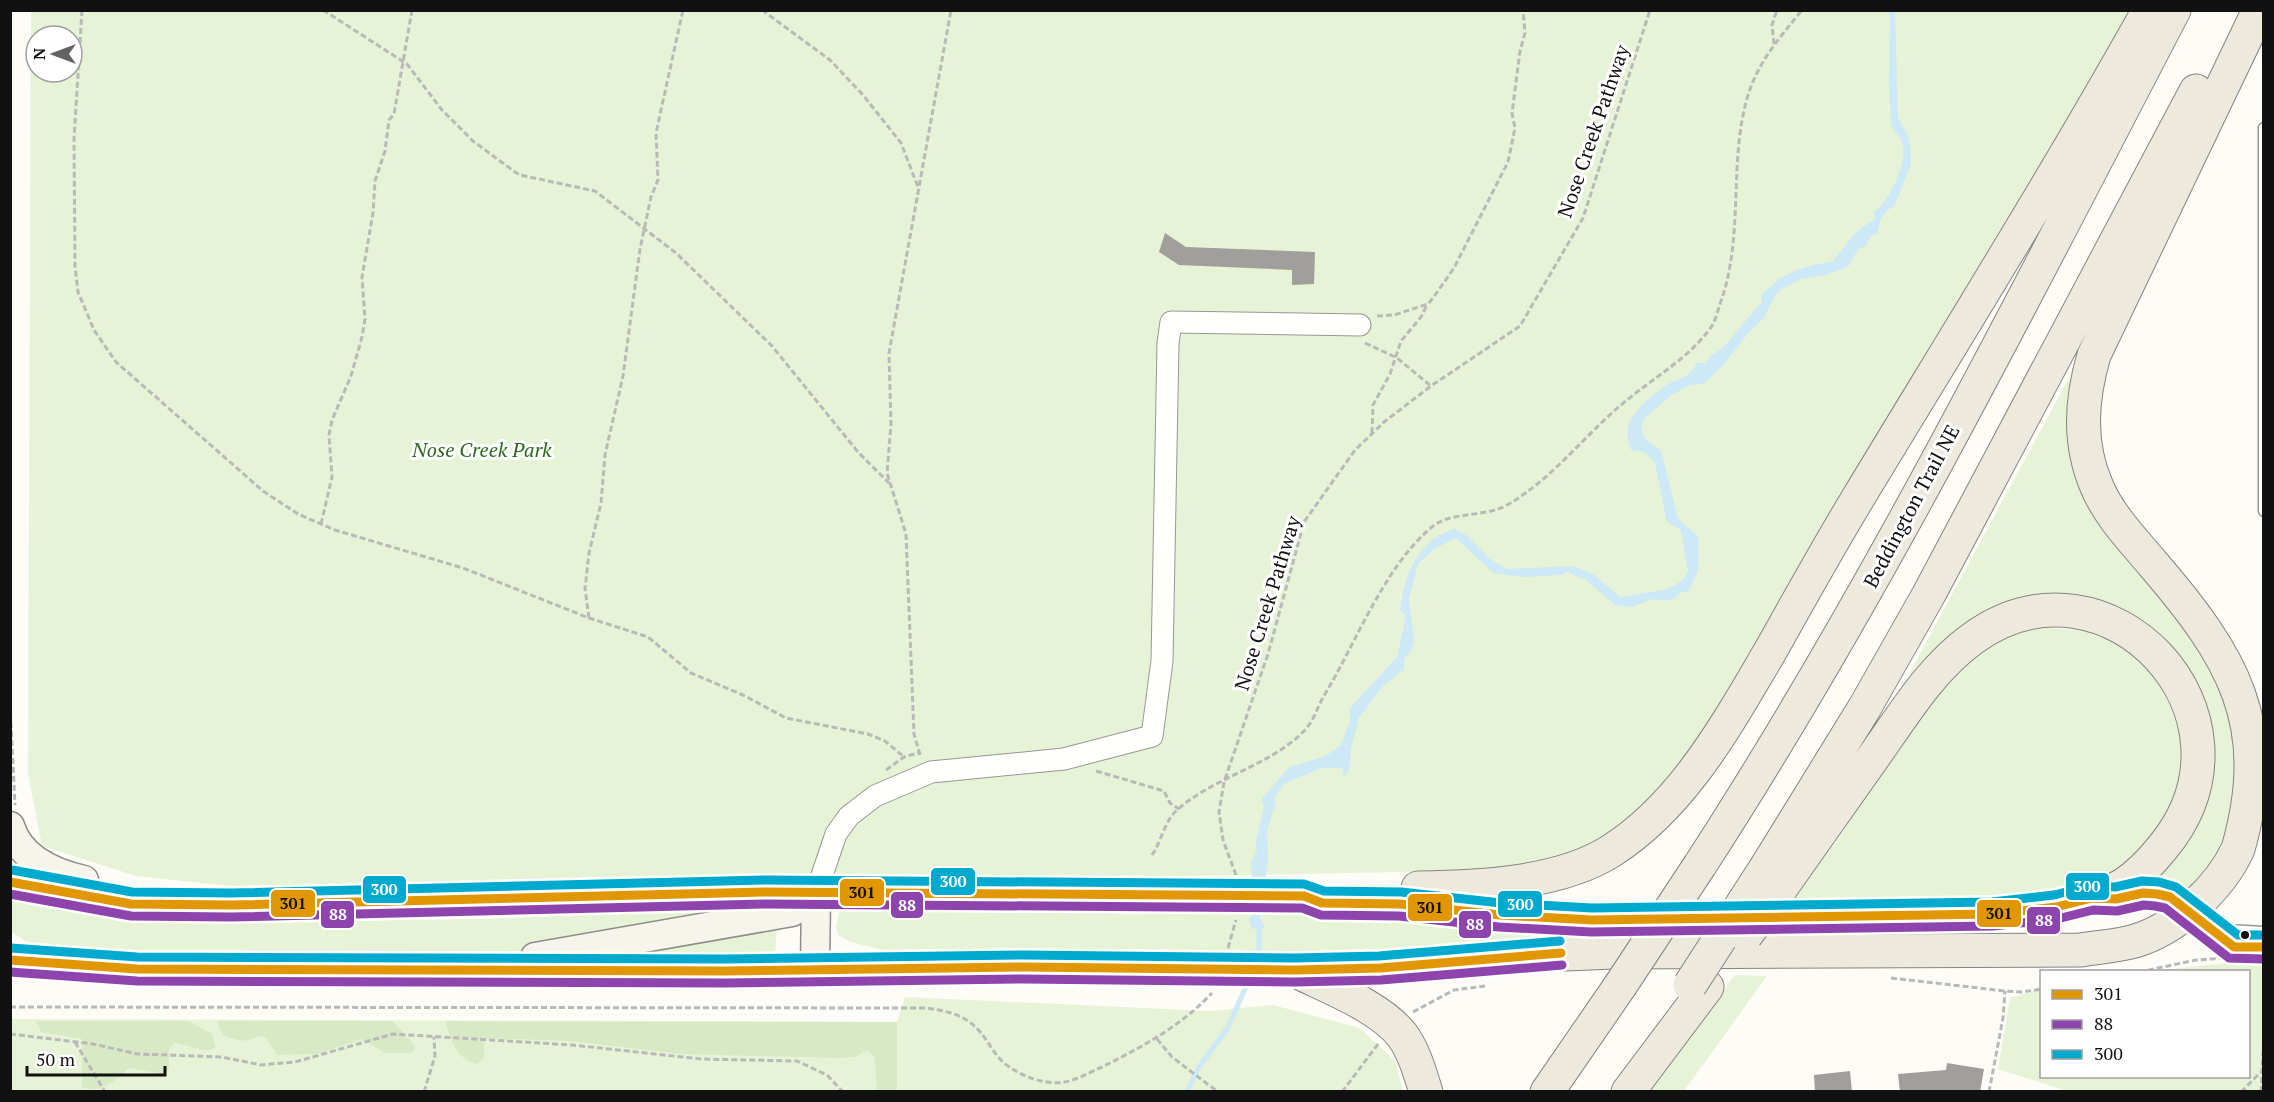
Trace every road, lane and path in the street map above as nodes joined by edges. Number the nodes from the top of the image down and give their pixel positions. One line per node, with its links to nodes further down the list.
1 (82, 10): 27 (path)
2 (323, 10): 16 (path)
3 (412, 10): 16 (path)
4 (682, 10): 19 (path)
5 (762, 10): 18 (path)
6 (951, 10): 18 (path)
7 (1523, 10): 20 (path)
8 (1650, 10): 23 (path, Nose Creek Pathway)
9 (1777, 10): 15 (path)
10 (1802, 10): 15 (path)
11 (2149, 10): 41 (main road)
12 (2174, 10): 72 (main road, Beddington Trail NE, bridge)
13 (2239, 10): 37 (main road)
14 (2259, 10): 45 (main road)
15 (1774, 45): 33 (path)
16 (401, 61): 19 (path); 27 (path)
17 (2264, 128): 26 (lane)
18 (919, 189): 25 (path)
19 (644, 229): 25 (path); 28 (path)
20 (1428, 304): 21 (path); 22 (path)
21 (1360, 325): 22 (path); 31 (street)
22 (1395, 357): 23 (path); 24 (path)
23 (1431, 386): 24 (path, Nose Creek Pathway)
24 (1372, 434): 33 (path, Nose Creek Pathway)
25 (890, 484): 32 (path)
26 (2264, 511)
27 (321, 524): 28 (path)
28 (589, 618): 30 (path)
29 (10, 704): 35 (path)
30 (904, 757)
31 (1058, 759): 32 (street); 34 (path)
32 (932, 772): 40 (street)
33 (1224, 782): 34 (path); 39 (path, Nose Creek Pathway)
34 (1179, 809): 36 (path)
35 (14, 818): 43 (main road)
36 (1152, 855)
37 (1774, 877): 42 (main road); 55 (main road, bridge)
38 (10, 882): 43 (main road)
39 (1237, 883)
40 (816, 892): 41 (main road, bridge); 43 (main road); 51 (main road); 52 (main road)
41 (1304, 896): 42 (main road)
42 (2092, 898): 45 (lane)
43 (221, 905)
44 (1238, 916): 48 (path)
45 (2196, 917): 46 (lane); 47 (lane); 53 (main road)
46 (2264, 932)
47 (2264, 947)
48 (1227, 953)
49 (2234, 958): 54 (path)
50 (10, 960): 51 (main road)
51 (452, 970): 52 (main road)
52 (815, 970): 53 (main road, bridge)
53 (1295, 970): 71 (main road)
54 (2148, 970)
55 (1699, 986): 73 (main road); 74 (main road)
56 (1215, 988): 63 (path)
57 (2005, 991): 75 (path)
58 (10, 1007): 63 (path)
59 (2264, 1031): 65 (path)
60 (10, 1034): 64 (path)
61 (434, 1037): 64 (path); 67 (path); 68 (path)
62 (1382, 1038): 70 (path)
63 (1157, 1039): 69 (path)
64 (75, 1042): 66 (path)
65 (2261, 1072): 76 (path); 77 (path)
66 (105, 1092)
67 (424, 1092)
68 (843, 1092)
69 (1218, 1092)
70 (1342, 1092)
71 (1426, 1092)
72 (1547, 1092)
73 (1618, 1092)
74 (1628, 1092)
75 (1989, 1092)
76 (2241, 1092)
77 (2261, 1092)

